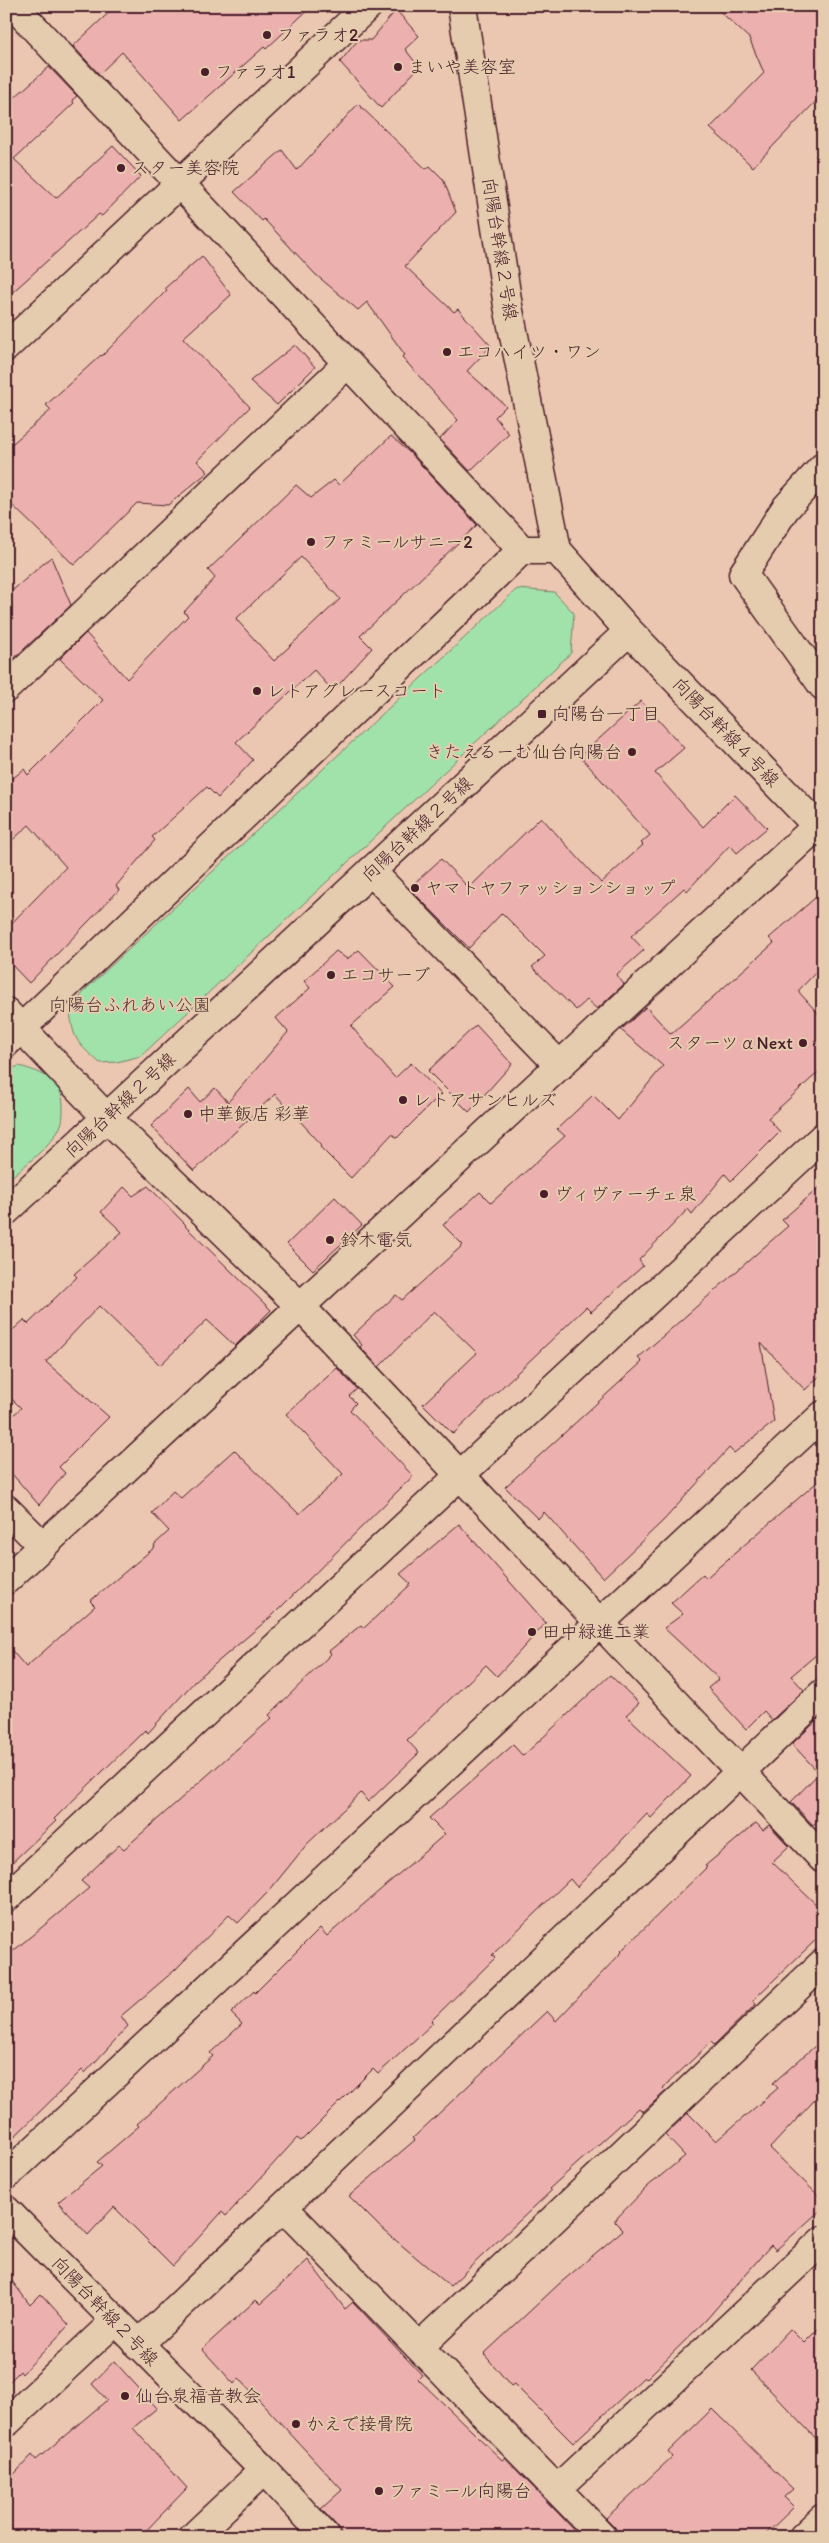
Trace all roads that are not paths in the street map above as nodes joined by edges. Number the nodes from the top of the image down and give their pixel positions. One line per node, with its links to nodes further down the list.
1 (13, 6): 4 (street); 5 (street)
2 (368, 6): 5 (street)
3 (462, 6): 10 (street, 向陽台幹線２号線)
4 (6, 11)
5 (180, 184): 6 (street); 7 (street)
6 (6, 348)
7 (348, 364): 9 (street); 13 (street)
8 (823, 467): 12 (street)
9 (522, 550): 10 (street); 16 (street)
10 (557, 550): 11 (street)
11 (629, 631): 14 (street, 向陽台幹線４号線); 15 (street, 向陽台幹線２号線)
12 (823, 686)
13 (6, 688)
14 (820, 829): 17 (street)
15 (371, 871): 17 (street); 18 (street, 向陽台幹線２号線)
16 (11, 1028): 18 (street)
17 (560, 1066): 21 (street)
18 (106, 1118): 20 (street, 向陽台幹線２号線); 21 (street)
19 (823, 1137): 23 (street)
20 (6, 1211)
21 (301, 1306): 23 (street); 25 (street)
22 (823, 1415): 27 (street)
23 (460, 1476): 27 (street); 31 (street)
24 (6, 1509): 25 (street)
25 (43, 1546): 26 (street)
26 (6, 1580)
27 (599, 1624): 29 (street); 33 (street)
28 (823, 1693): 29 (street)
29 (739, 1773): 30 (street); 34 (street)
30 (823, 1859)
31 (6, 1898)
32 (823, 1963): 39 (street)
33 (6, 2176)
34 (283, 2207): 38 (street); 39 (street)
35 (6, 2210): 37 (street, 向陽台幹線２号線)
36 (823, 2240): 42 (street)
37 (115, 2321): 38 (street, 向陽台幹線２号線); 40 (street)
38 (138, 2345): 41 (street, 向陽台幹線２号線)
39 (419, 2347): 42 (street)
40 (6, 2423)
41 (264, 2470): 44 (street); 45 (street, 向陽台幹線２号線)
42 (558, 2489): 46 (street)
43 (823, 2518): 47 (street)
44 (193, 2537)
45 (326, 2537)
46 (603, 2537)
47 (803, 2537)

